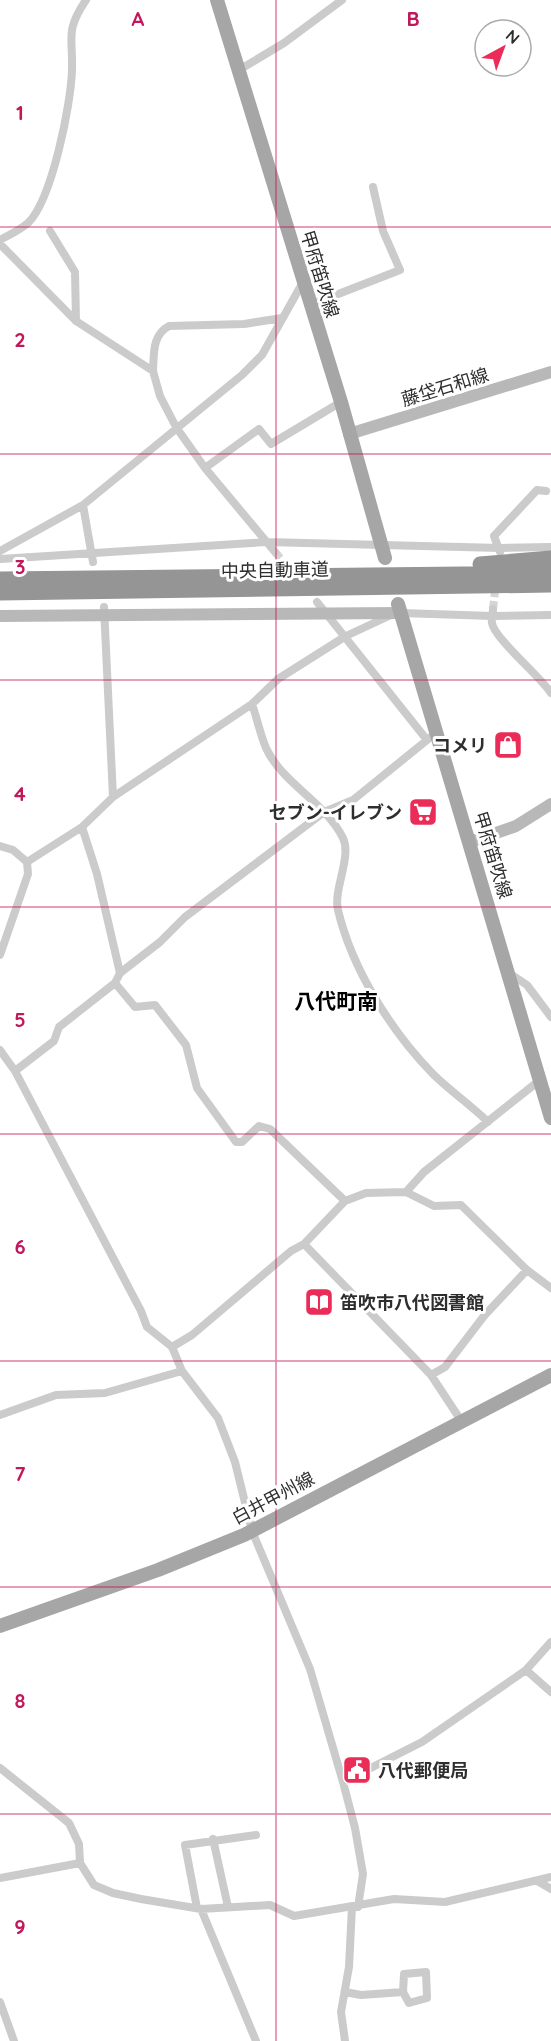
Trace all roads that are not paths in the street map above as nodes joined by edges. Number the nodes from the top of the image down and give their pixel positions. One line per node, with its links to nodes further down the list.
1 (86, 0): 7 (street)
2 (217, 0): 4 (main road, 甲府笛吹線)
3 (342, 0): 4 (street)
4 (239, 70): 8 (main road, 甲府笛吹線)
5 (373, 187): 9 (street)
6 (50, 231): 11 (street)
7 (0, 242): 11 (street)
8 (303, 282): 9 (main road, 甲府笛吹線); 10 (street)
9 (310, 305): 14 (main road, 甲府笛吹線)
10 (282, 318): 12 (street); 15 (street)
11 (76, 321): 12 (street)
12 (153, 371): 15 (street)
13 (551, 372): 16 (street, 藤垈石和線)
14 (341, 402): 16 (main road, 甲府笛吹線); 17 (street)
15 (176, 427): 17 (street); 19 (street)
16 (350, 434): 25 (main road, 甲府笛吹線)
17 (206, 468): 20 (street)
18 (546, 491): 22 (street)
19 (82, 505): 23 (street); 26 (street)
20 (266, 542): 24 (street); 25 (street); 26 (street)
21 (551, 547): 22 (street)
22 (500, 550): 25 (street)
23 (0, 551)
24 (275, 552)
25 (383, 552)
26 (92, 558): 28 (street)
27 (551, 558): 30 (highway)
28 (0, 559)
29 (551, 573): 30 (highway, 中央自動車道)
30 (357, 574): 31 (highway, 中央自動車道)
31 (0, 579)
32 (551, 586): 33 (highway, 中央自動車道)
33 (0, 593)
34 (317, 602): 38 (street)
35 (105, 610): 38 (street); 40 (street); 45 (street)
36 (398, 610): 37 (street); 38 (street); 41 (street); 44 (main road, 甲府笛吹線)
37 (493, 612): 39 (street); 42 (street)
38 (328, 613): 41 (street)
39 (551, 615)
40 (0, 616)
41 (346, 636): 43 (street); 44 (street)
42 (551, 693)
43 (252, 704): 45 (street); 47 (street)
44 (432, 736): 47 (street); 49 (main road, 甲府笛吹線)
45 (113, 797): 48 (street)
46 (551, 804): 49 (street)
47 (324, 812): 53 (street); 61 (street)
48 (82, 826): 51 (street); 53 (street)
49 (470, 842): 54 (main road, 甲府笛吹線)
50 (0, 846): 51 (street)
51 (27, 862): 52 (street)
52 (0, 955)
53 (120, 973): 55 (street)
54 (508, 973): 56 (street); 59 (main road, 甲府笛吹線)
55 (115, 983): 58 (street); 63 (street)
56 (551, 1017)
57 (0, 1050): 58 (street)
58 (15, 1071): 67 (street)
59 (540, 1080): 60 (main road, 甲府笛吹線); 61 (street)
60 (551, 1118)
61 (488, 1122): 62 (street)
62 (406, 1192): 63 (street); 65 (street)
63 (345, 1201): 64 (street)
64 (304, 1244): 67 (street); 69 (street)
65 (527, 1270): 66 (street); 69 (street)
66 (551, 1288)
67 (172, 1347): 68 (street)
68 (182, 1371): 71 (street); 73 (street)
69 (431, 1375): 72 (street)
70 (551, 1375): 72 (main road, 白井甲州線)
71 (0, 1415)
72 (462, 1422): 73 (main road, 白井甲州線)
73 (252, 1531): 74 (main road, 白井甲州線); 79 (street)
74 (0, 1626)
75 (551, 1642): 76 (street)
76 (526, 1670): 77 (street); 79 (street)
77 (551, 1692)
78 (0, 1768): 82 (street)
79 (343, 1782): 88 (street)
80 (256, 1835): 81 (street)
81 (213, 1839): 87 (street); 89 (street)
82 (80, 1863): 83 (street); 89 (street)
83 (0, 1878)
84 (551, 1878): 85 (street)
85 (540, 1882): 86 (street); 88 (street)
86 (551, 1889)
87 (228, 1907): 88 (street); 89 (street)
88 (355, 1907): 90 (street)
89 (199, 1908): 94 (street)
90 (345, 1992): 91 (street); 95 (street)
91 (403, 1992)
92 (0, 2002): 93 (street)
93 (14, 2041)
94 (256, 2041)
95 (345, 2041)

